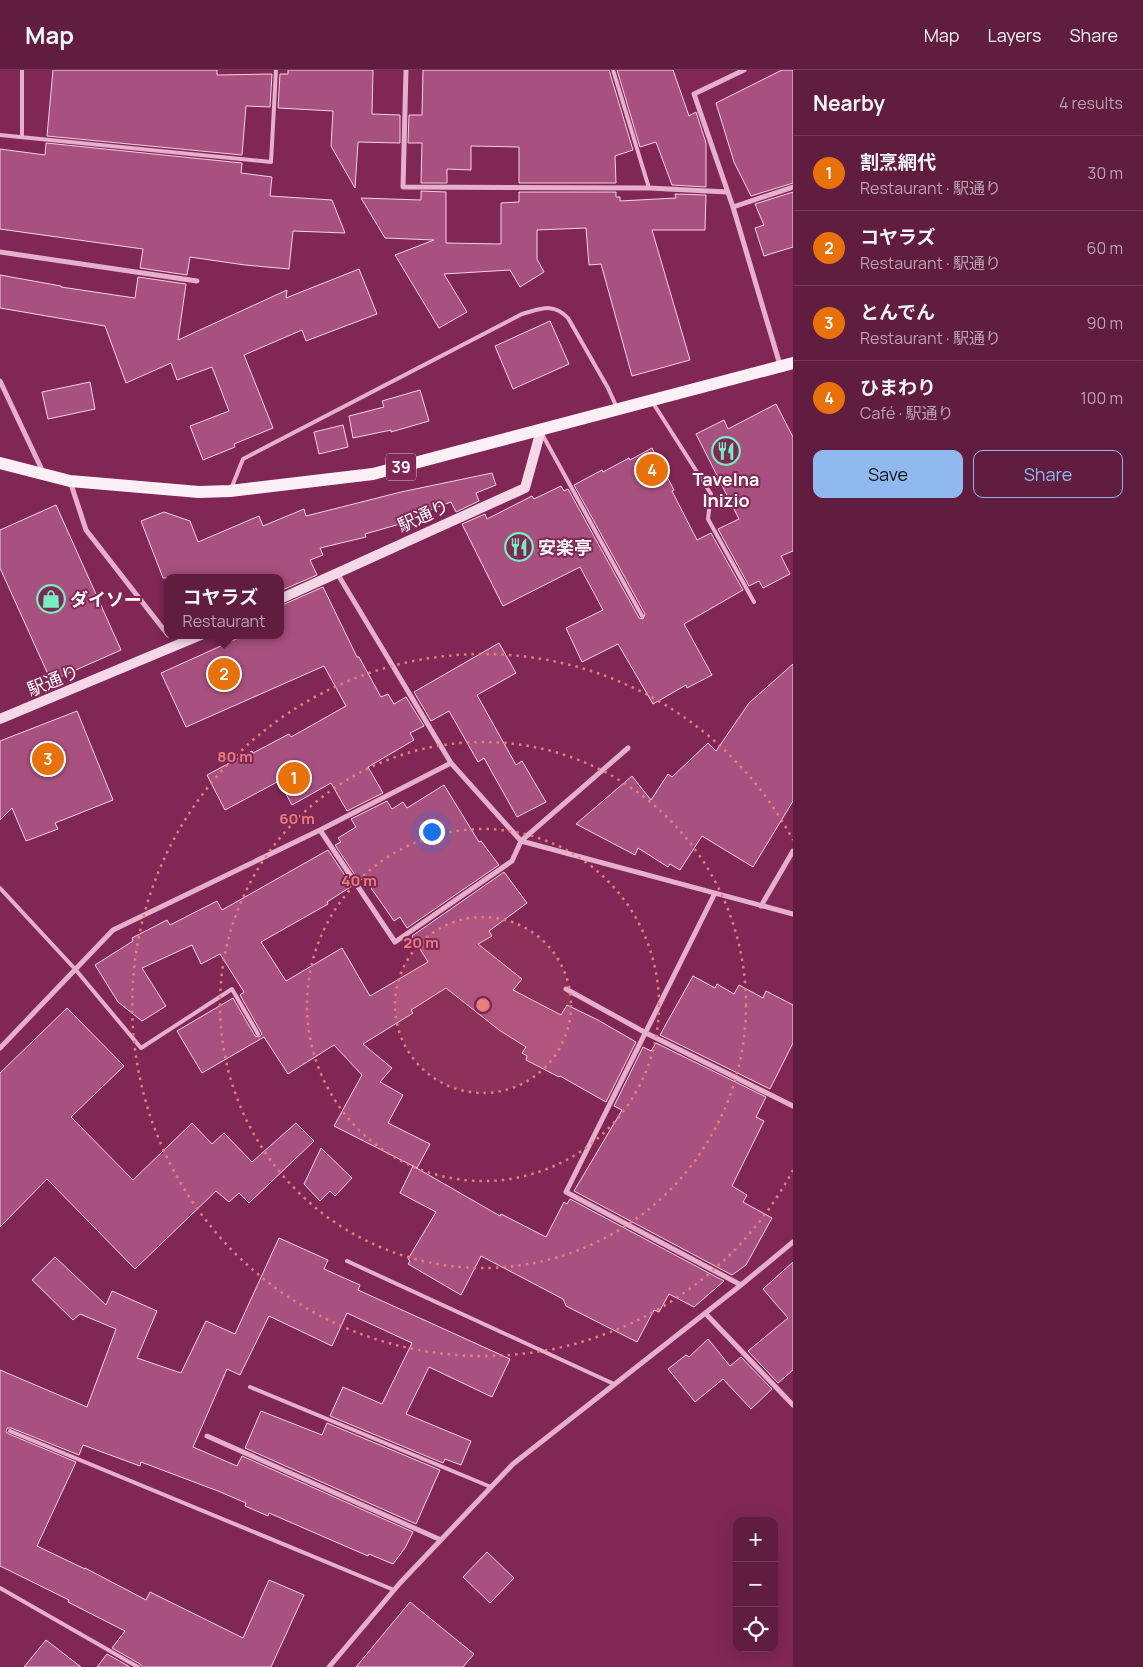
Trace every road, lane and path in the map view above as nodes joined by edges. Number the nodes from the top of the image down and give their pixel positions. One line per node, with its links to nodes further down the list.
1 (22, 70): 7 (lane)
2 (276, 70): 7 (lane)
3 (406, 70): 9 (street)
4 (613, 70): 9 (lane)
5 (744, 70): 10 (street)
6 (0, 135): 7 (lane)
7 (22, 137)
8 (793, 187): 11 (street)
9 (649, 188): 10 (street)
10 (727, 192): 11 (street)
11 (733, 207): 14 (street)
12 (0, 252): 13 (street)
13 (197, 281)
14 (787, 365): 16 (main road, 39)
15 (0, 381): 20 (street)
16 (652, 402): 17 (main road, 39); 25 (lane)
17 (618, 410): 18 (main road, 39); 22 (lane)
18 (540, 430): 22 (main road, 39); 23 (street, 駅通り); 26 (lane)
19 (0, 463): 20 (main road, 39)
20 (44, 475): 21 (main road, 39)
21 (70, 481): 22 (main road, 39); 27 (street)
22 (230, 491)
23 (337, 572): 24 (street, 駅通り); 33 (street)
24 (284, 597)
25 (754, 602)
26 (642, 616)
27 (164, 630)
28 (171, 639): 30 (street)
29 (193, 639): 30 (street, 駅通り)
30 (177, 647): 31 (street, 駅通り)
31 (0, 719)
32 (628, 748): 35 (street)
33 (451, 763): 34 (street); 35 (street)
34 (320, 830): 35 (street); 41 (street)
35 (521, 842): 38 (street)
36 (793, 851): 39 (street)
37 (0, 888): 41 (lane)
38 (716, 893): 39 (street); 43 (street)
39 (761, 906): 40 (street)
40 (793, 914)
41 (75, 969): 44 (lane); 45 (street)
42 (566, 989): 43 (street)
43 (646, 1032): 46 (street); 49 (street)
44 (258, 1034)
45 (0, 1048)
46 (793, 1106)
47 (793, 1242): 49 (street)
48 (348, 1261): 51 (lane)
49 (741, 1285): 50 (street)
50 (705, 1314): 51 (street); 53 (street)
51 (614, 1384): 56 (street)
52 (250, 1387): 56 (lane)
53 (793, 1405)
54 (10, 1430): 59 (lane)
55 (207, 1436): 57 (street)
56 (491, 1487): 57 (street)
57 (441, 1540): 59 (street)
58 (0, 1588): 60 (lane)
59 (394, 1590): 61 (street)
60 (138, 1667)
61 (329, 1667)

